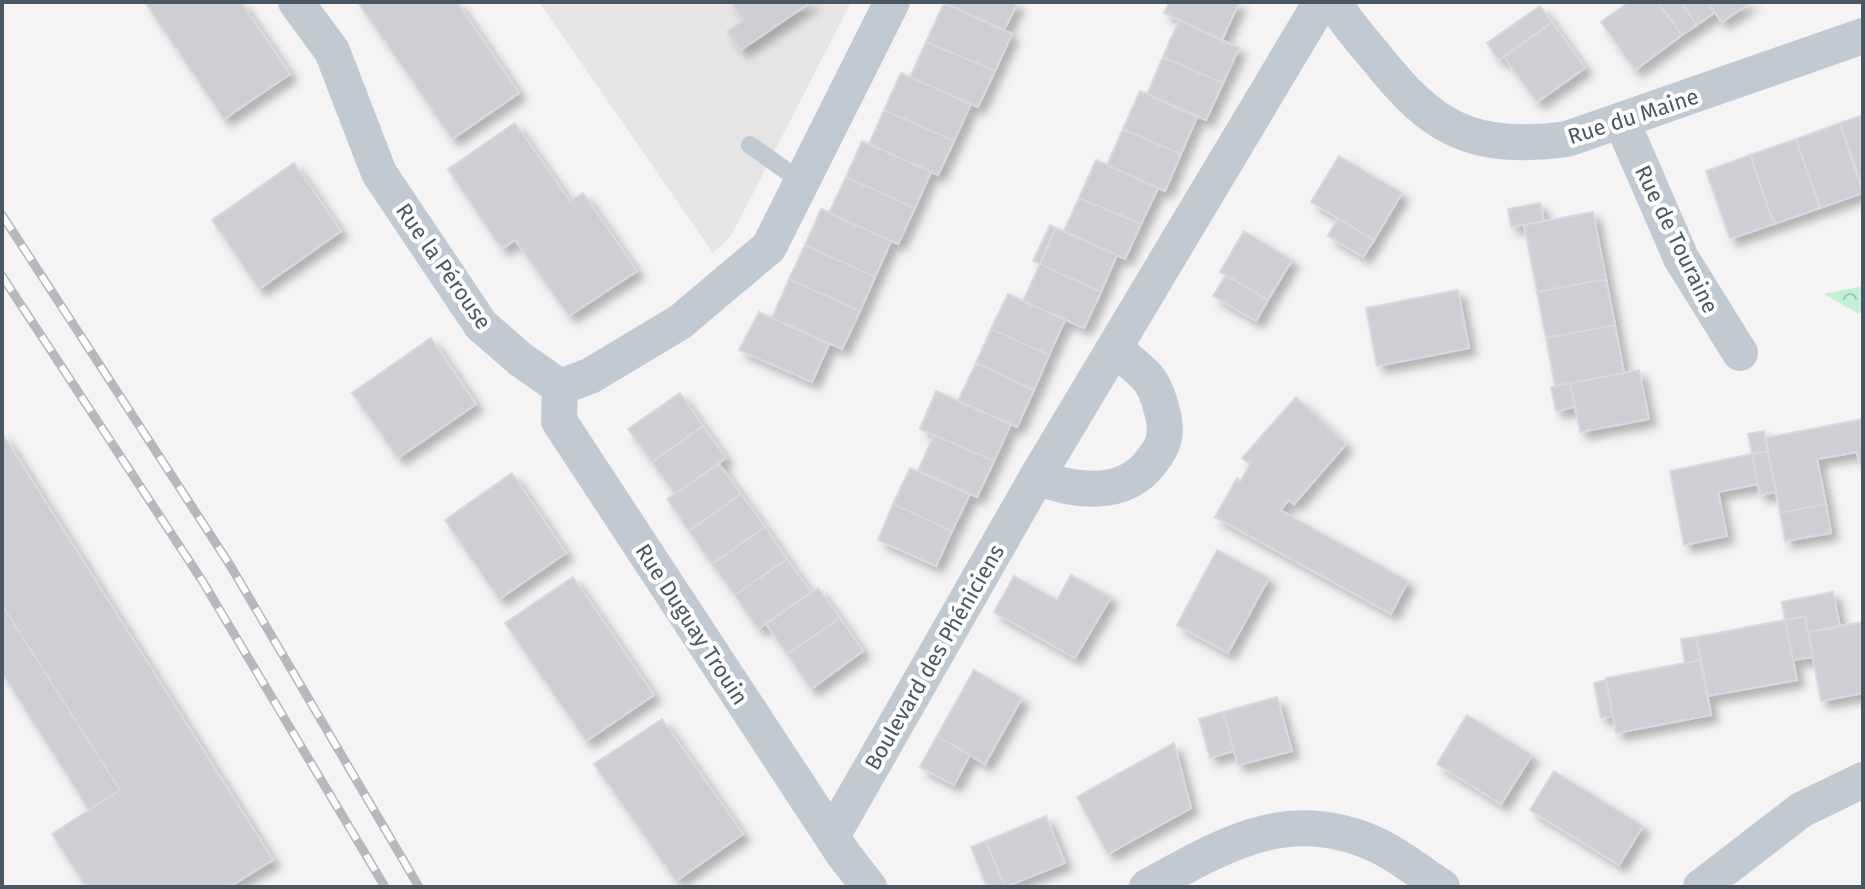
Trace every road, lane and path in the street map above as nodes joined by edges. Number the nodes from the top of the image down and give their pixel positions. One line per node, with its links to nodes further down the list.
1 (296, 2): 10 (street, Rue la Pérouse)
2 (1334, 8): 5 (street, Rue du Maine); 8 (street, Boulevard des Phéniciens)
3 (882, 9): 7 (street)
4 (1863, 36): 5 (street, Rue du Maine)
5 (1622, 122): 9 (street, Rue de Touraine)
6 (750, 145): 7 (lane)
7 (802, 182): 10 (street)
8 (1114, 348): 11 (street, Boulevard des Phéniciens); 11 (street)
9 (1740, 353)
10 (560, 387): 13 (street, Rue Duguay Trouin)
11 (1037, 477): 13 (street, Boulevard des Phéniciens)
12 (1863, 780): 17 (street)
13 (838, 846): 14 (street, Rue Duguay Trouin)
14 (869, 887)
15 (1147, 887): 16 (street)
16 (1442, 887)
17 (1701, 887)

